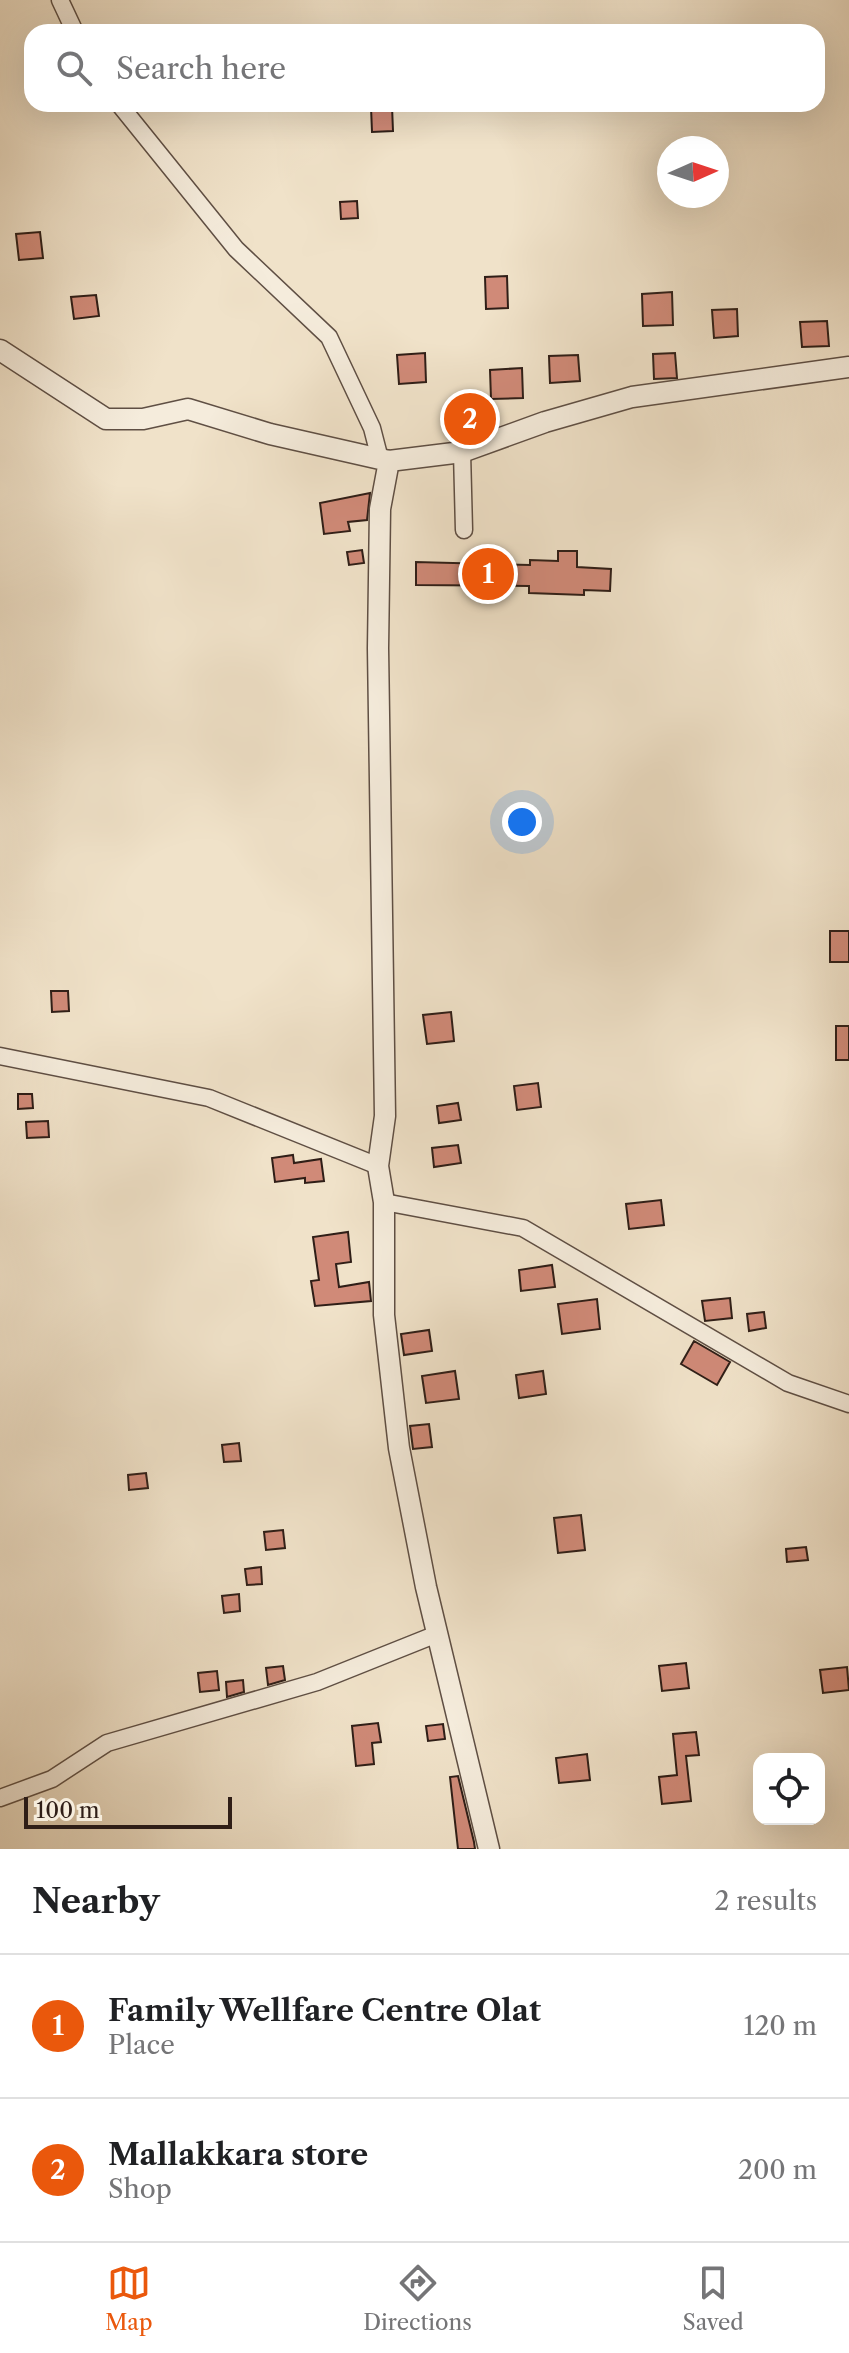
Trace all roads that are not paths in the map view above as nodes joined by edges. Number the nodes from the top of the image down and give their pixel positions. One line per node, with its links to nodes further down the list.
1 (60, 0): 2 (street)
2 (71, 24)
3 (125, 112): 7 (street)
4 (0, 350): 7 (street)
5 (849, 367): 6 (street)
6 (462, 452): 7 (street); 8 (street)
7 (385, 460): 10 (street)
8 (464, 530)
9 (0, 1056): 10 (street)
10 (378, 1166): 11 (street)
11 (384, 1202): 12 (street); 13 (street)
12 (849, 1404)
13 (437, 1634): 14 (street); 15 (street)
14 (0, 1798)
15 (489, 1849)

